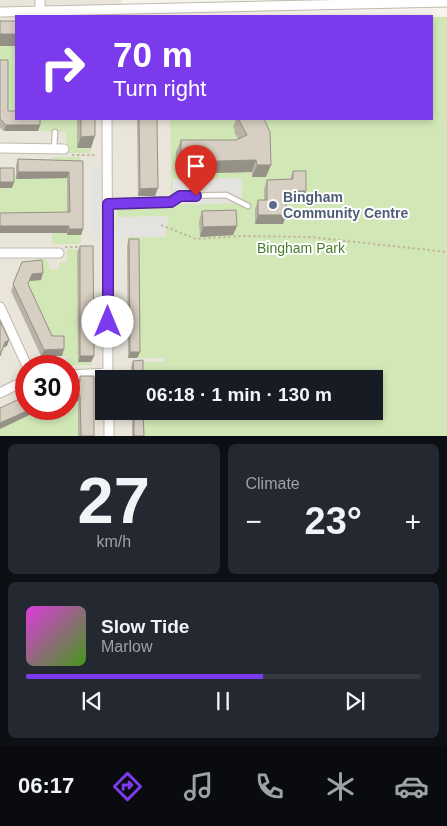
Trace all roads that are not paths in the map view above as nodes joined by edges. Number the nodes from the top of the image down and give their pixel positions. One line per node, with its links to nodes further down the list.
1 (40, 0): 4 (street)
2 (447, 2): 5 (street)
3 (0, 12): 4 (street)
4 (40, 12): 5 (street)
5 (107, 13)
6 (107, 120): 10 (street)
7 (54, 132): 9 (lane)
8 (0, 148): 9 (street)
9 (59, 149)
10 (108, 204): 11 (lane); 16 (street)
11 (248, 206)
12 (0, 253): 13 (street)
13 (59, 253)
14 (0, 307): 15 (street)
15 (22, 355)
16 (108, 370)
17 (80, 375): 18 (street)
18 (95, 375)
19 (15, 386): 20 (street)
20 (0, 393)
21 (109, 420): 22 (street)
22 (109, 436)

